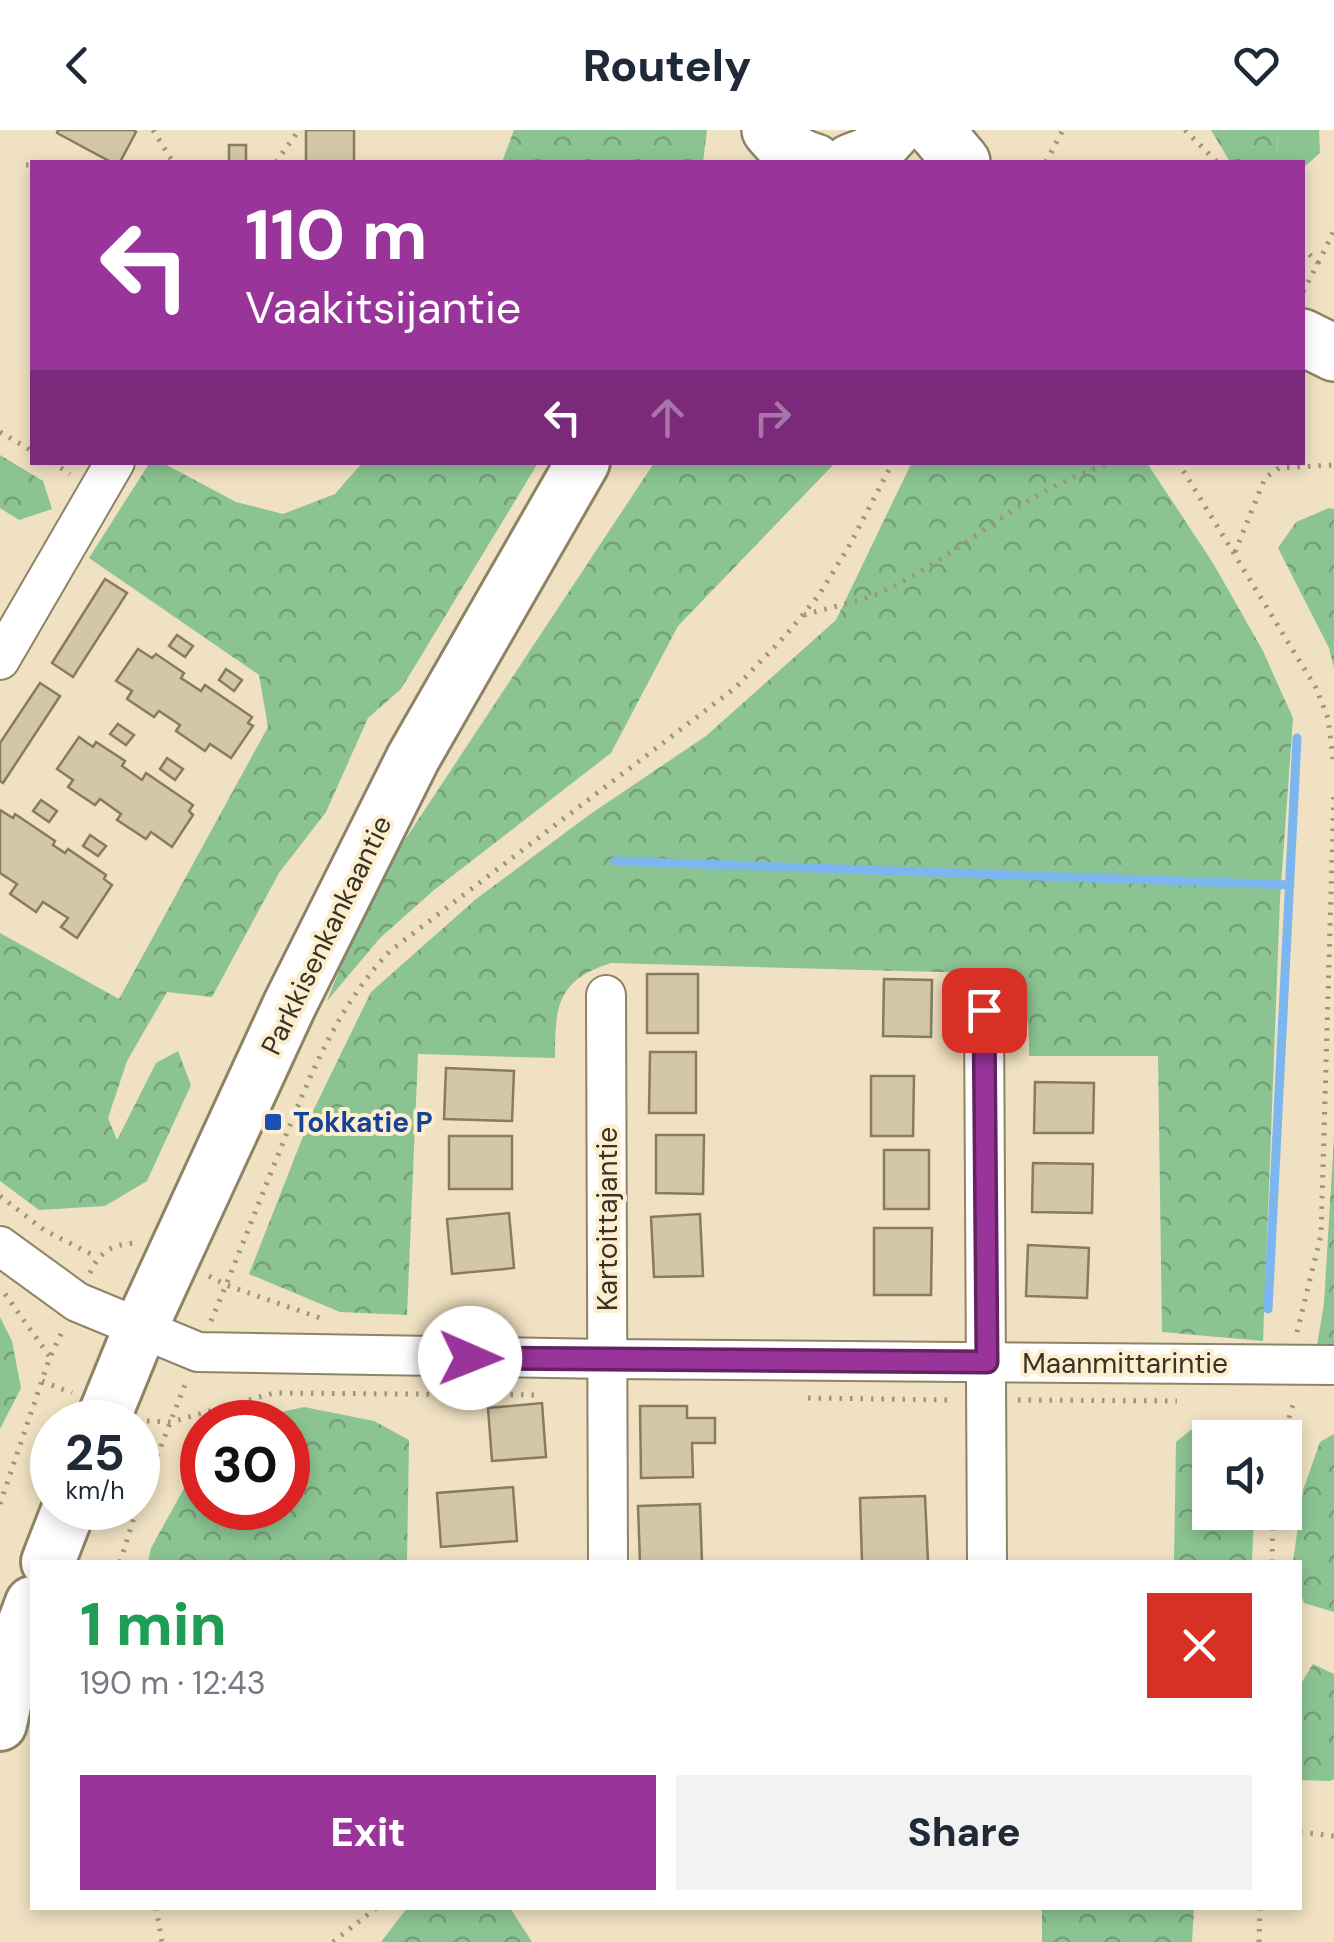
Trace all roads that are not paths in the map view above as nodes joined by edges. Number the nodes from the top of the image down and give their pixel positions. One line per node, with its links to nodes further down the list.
1 (768, 130): 3 (main road); 4 (main road)
2 (935, 130): 5 (main road)
3 (755, 160)
4 (806, 160)
5 (960, 160)
6 (1305, 340): 7 (main road)
7 (1334, 354)
8 (113, 465): 10 (street)
9 (580, 465): 14 (main road, Parkkisenkankaantie)
10 (0, 660)
11 (606, 995): 17 (street, Kartoittajantie)
12 (984, 1010): 15 (street)
13 (0, 1246): 14 (street, Maanmittarintie)
14 (140, 1330): 17 (street, Maanmittarintie); 18 (main road, Parkkisenkankaantie)
15 (987, 1362): 16 (street, Maanmittarintie); 17 (street, Maanmittarintie); 22 (street)
16 (1334, 1365)
17 (607, 1377): 21 (street, Kartoittajantie)
18 (111, 1400)
19 (60, 1530): 20 (main road)
20 (49, 1560)
21 (608, 1560)
22 (986, 1560)
23 (30, 1608): 24 (main road)
24 (0, 1724)

